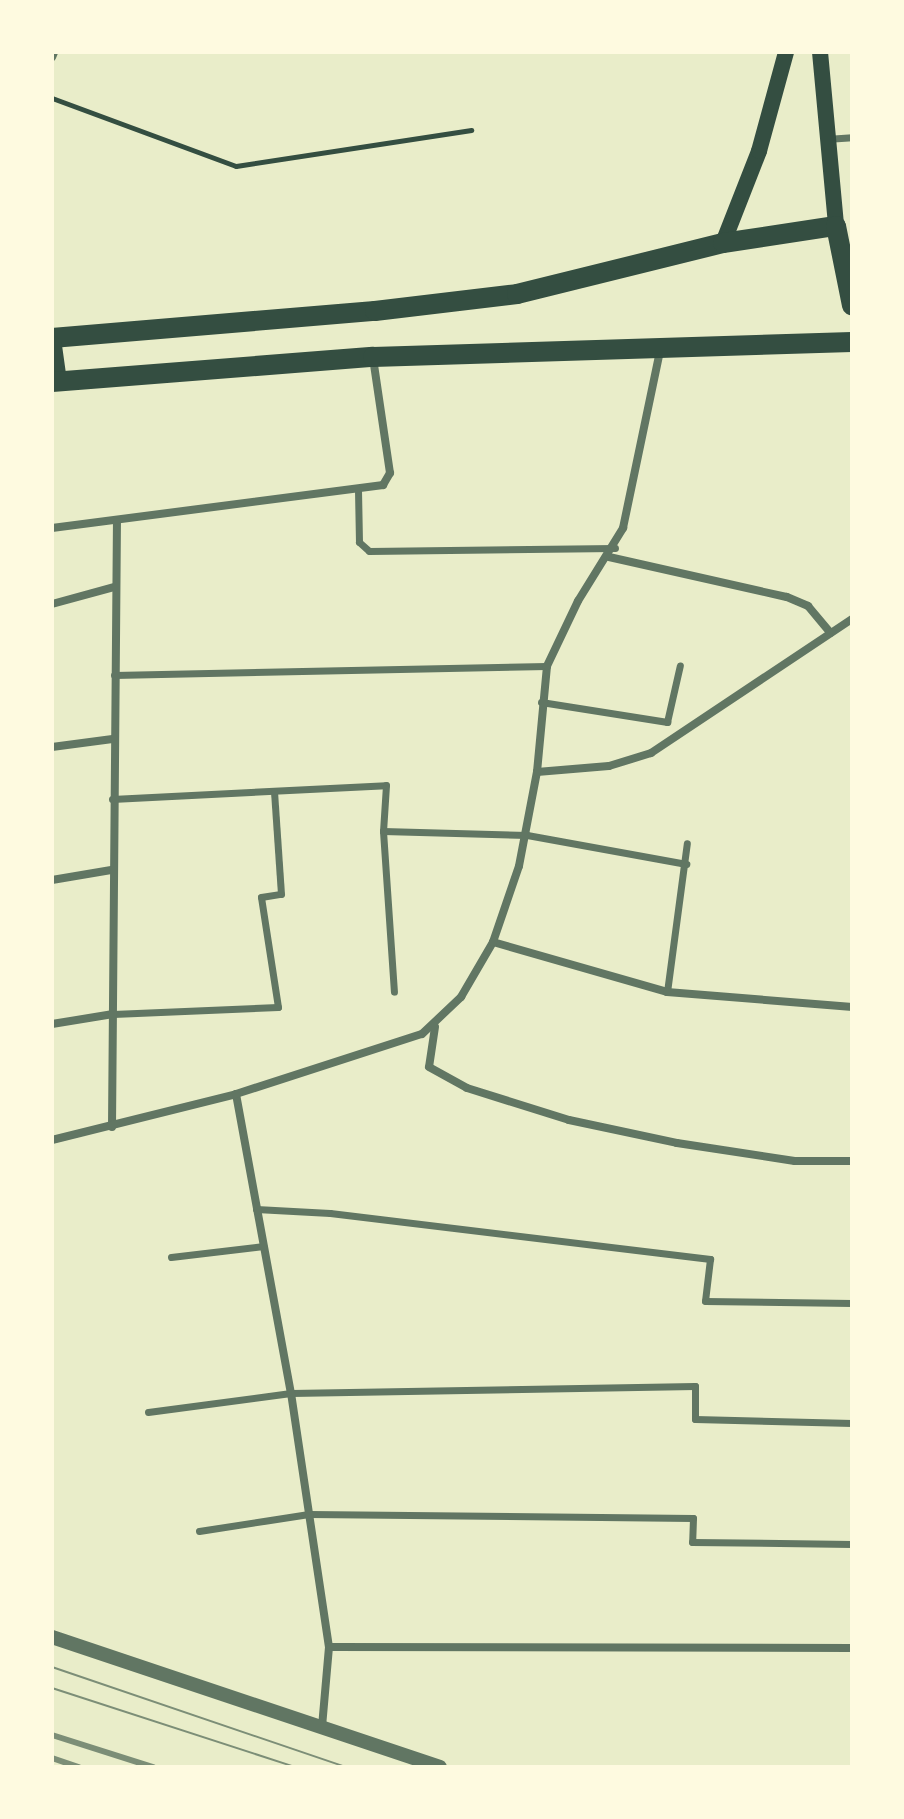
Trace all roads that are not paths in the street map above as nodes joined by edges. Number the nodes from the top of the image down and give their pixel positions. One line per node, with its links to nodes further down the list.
1 (786, 52): 6 (main road)
2 (820, 52): 4 (main road)
3 (852, 137): 4 (street)
4 (826, 139): 5 (main road)
5 (836, 226): 6 (main road); 7 (main road)
6 (723, 243): 8 (main road)
7 (852, 305)
8 (52, 338)
9 (852, 342): 11 (main road)
10 (52, 346): 13 (main road)
11 (661, 346): 12 (main road); 17 (street)
12 (373, 357): 13 (main road); 14 (street)
13 (55, 381)
14 (358, 490): 15 (street); 17 (street)
15 (117, 522): 16 (street); 19 (street)
16 (52, 528)
17 (615, 548): 18 (street)
18 (609, 557): 22 (street); 24 (street)
19 (114, 587): 20 (street); 25 (street)
20 (52, 604)
21 (852, 619): 22 (street)
22 (831, 633): 29 (street)
23 (680, 665): 26 (street)
24 (547, 666): 25 (street); 26 (street)
25 (113, 675): 27 (street)
26 (541, 702): 29 (street)
27 (112, 739): 28 (street); 31 (street)
28 (52, 747)
29 (537, 772): 33 (street)
30 (274, 791): 31 (street); 32 (street); 42 (street)
31 (111, 799): 36 (street)
32 (383, 831): 33 (street); 39 (street)
33 (527, 835): 35 (street); 38 (street)
34 (687, 843): 35 (street)
35 (686, 864): 40 (street)
36 (111, 870): 37 (street); 42 (street)
37 (52, 880)
38 (493, 942): 40 (street); 44 (street)
39 (394, 992)
40 (667, 992): 41 (street)
41 (852, 1007)
42 (113, 1014): 43 (street); 46 (street)
43 (52, 1024)
44 (435, 1027): 45 (street); 48 (street)
45 (236, 1094): 46 (street); 49 (street)
46 (112, 1127): 47 (street)
47 (52, 1140)
48 (852, 1161)
49 (256, 1209): 50 (street); 52 (street)
50 (263, 1246): 51 (street); 53 (street)
51 (171, 1257)
52 (852, 1303)
53 (291, 1393): 54 (street); 55 (street); 56 (street)
54 (148, 1412)
55 (852, 1423)
56 (309, 1514): 57 (street); 58 (street); 60 (street)
57 (199, 1531)
58 (852, 1544)
59 (52, 1637): 62 (street)
60 (329, 1647): 61 (street); 62 (street)
61 (852, 1648)
62 (322, 1727): 63 (street)
63 (440, 1767)

